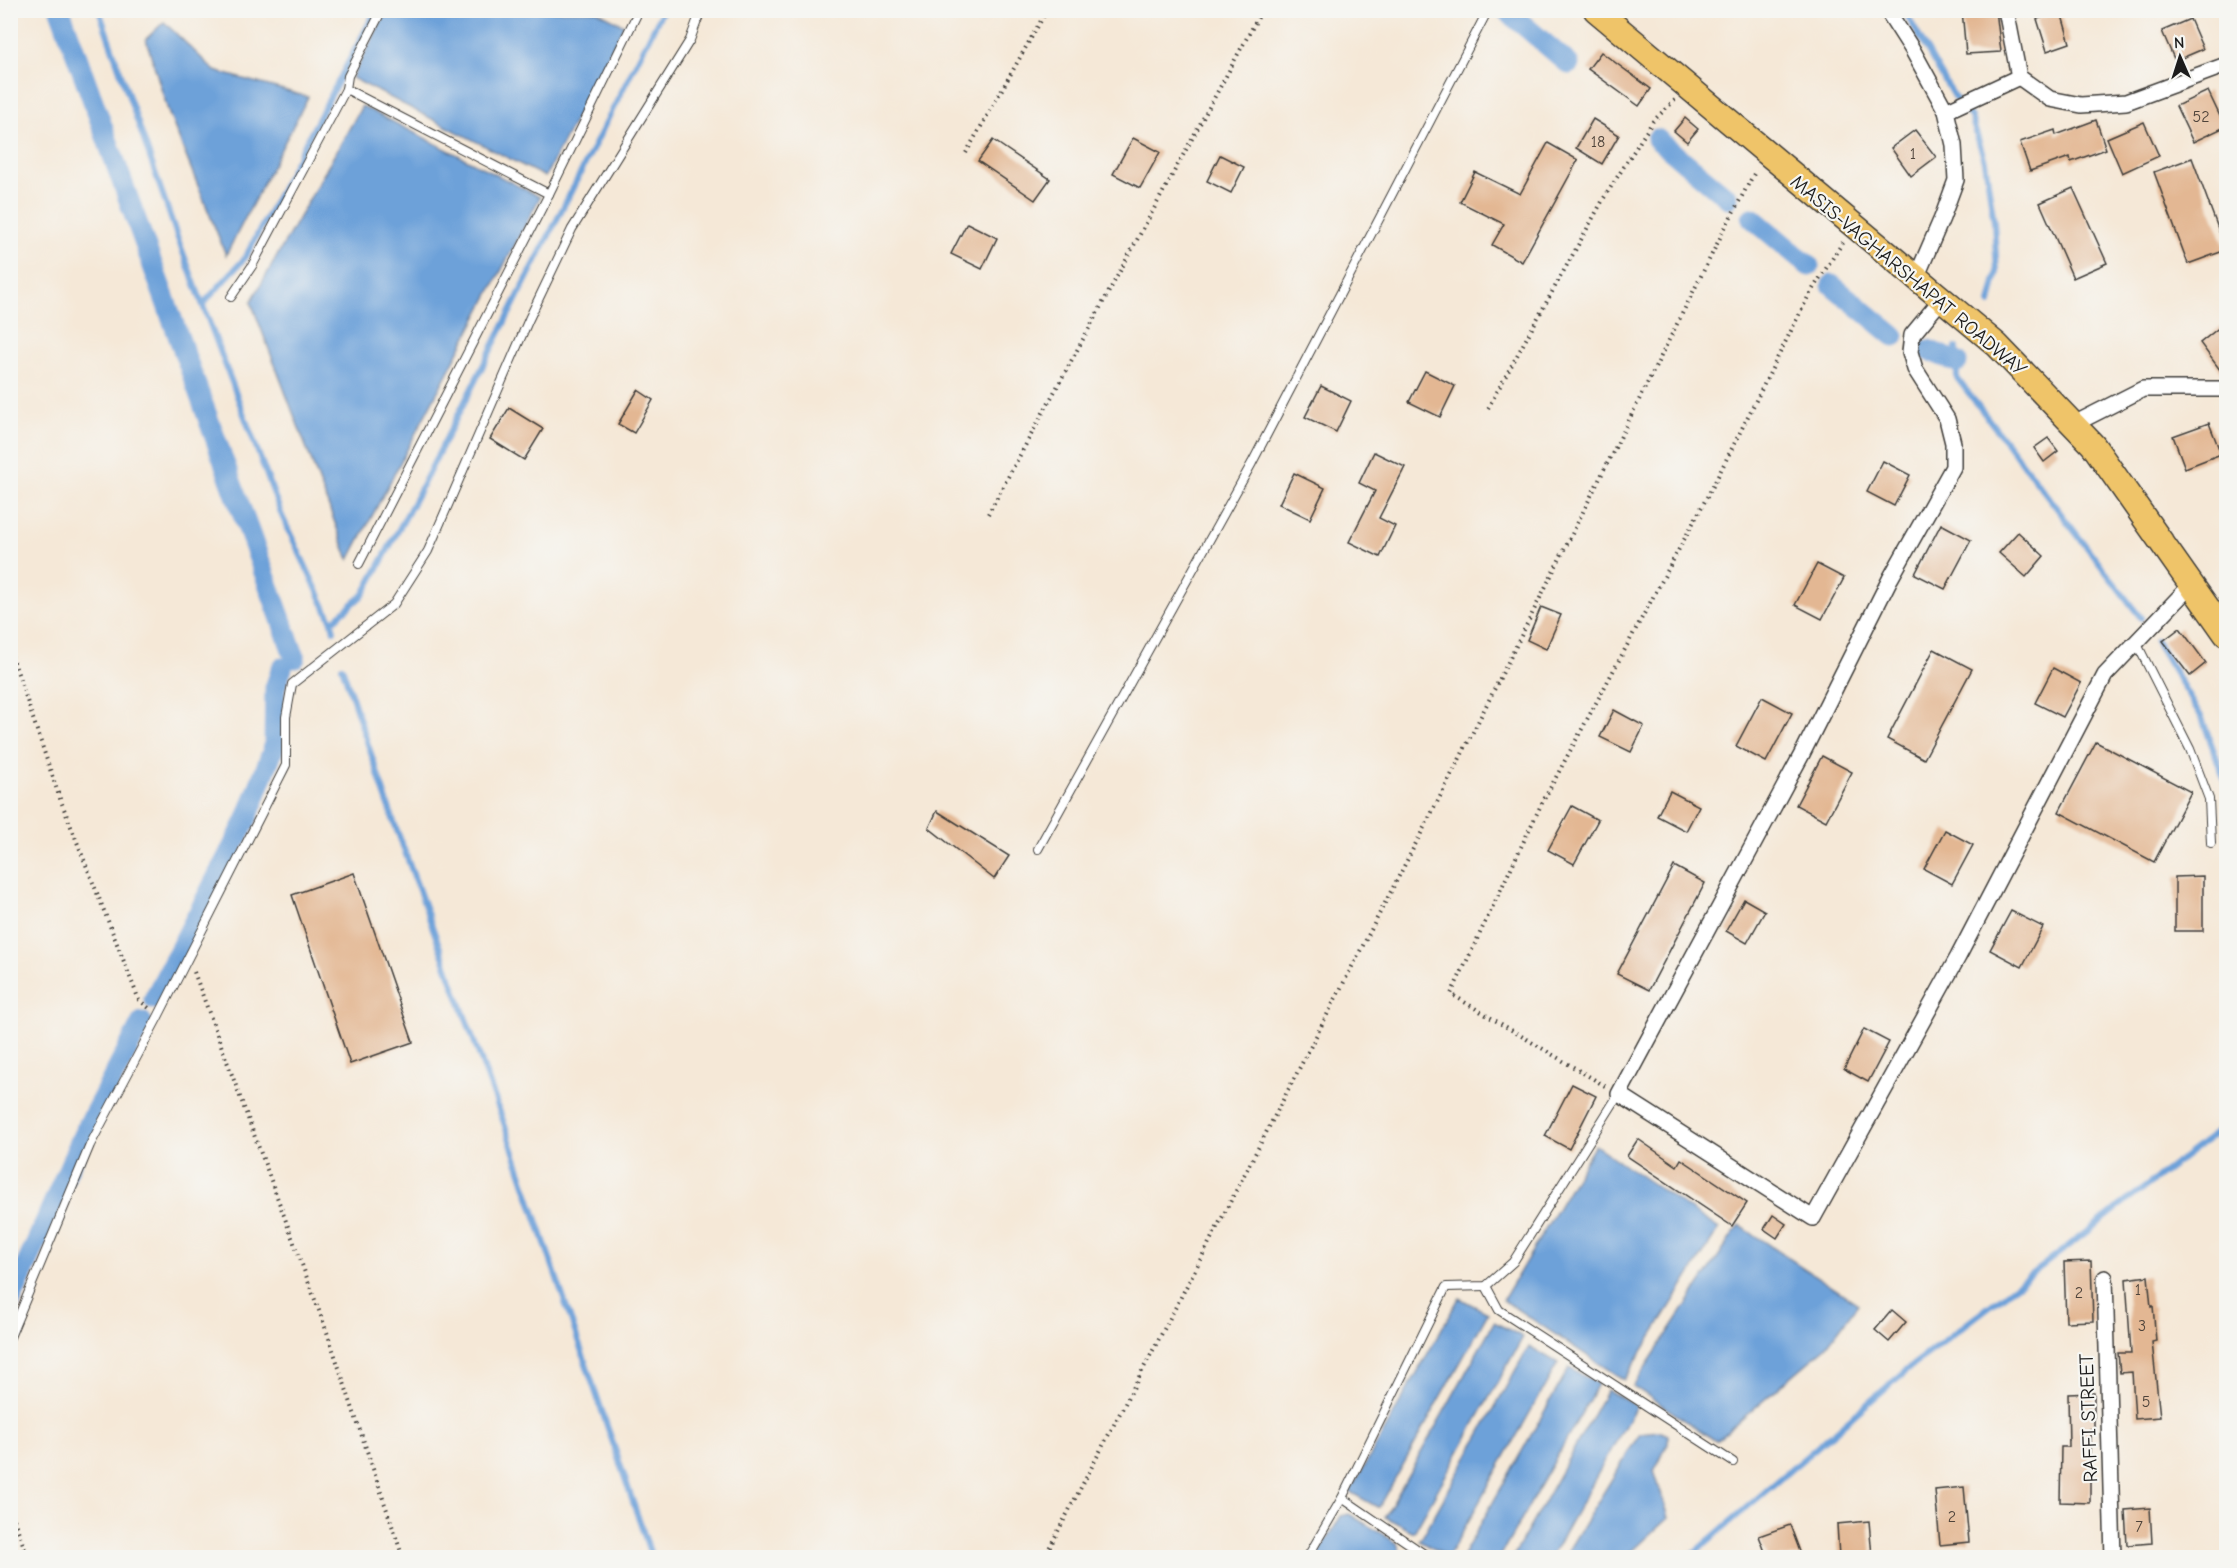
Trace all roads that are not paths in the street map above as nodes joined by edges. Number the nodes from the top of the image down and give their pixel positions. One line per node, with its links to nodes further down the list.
1 (382, 10): 10 (lane)
2 (639, 10): 12 (lane)
3 (701, 10): 27 (lane)
4 (1488, 10): 23 (lane)
5 (1596, 10): 13 (main road, MASIS-VAGHARSHAPAT ROADWAY)
6 (1887, 10): 11 (street)
7 (2006, 10): 9 (street)
8 (2226, 65): 9 (street)
9 (2019, 76): 11 (street)
10 (346, 89): 12 (lane); 14 (lane)
11 (1946, 111): 13 (street)
12 (549, 194): 18 (lane)
13 (1916, 278): 15 (main road, MASIS-VAGHARSHAPAT ROADWAY)
14 (231, 297)
15 (1941, 300): 17 (main road, MASIS-VAGHARSHAPAT ROADWAY); 24 (street)
16 (2226, 389): 17 (street)
17 (2074, 424): 19 (main road, MASIS-VAGHARSHAPAT ROADWAY)
18 (360, 564)
19 (2191, 585): 20 (main road, MASIS-VAGHARSHAPAT ROADWAY); 21 (street)
20 (2226, 634)
21 (2136, 642): 22 (lane); 24 (street)
22 (2211, 843)
23 (1038, 849)
24 (1619, 1094): 26 (lane)
25 (2105, 1278): 32 (street, RAFFI STREET)
26 (1486, 1286): 28 (lane); 29 (lane)
27 (10, 1337)
28 (1733, 1462)
29 (1342, 1498): 30 (lane); 31 (lane)
30 (1307, 1557)
31 (1430, 1557)
32 (2113, 1557)

